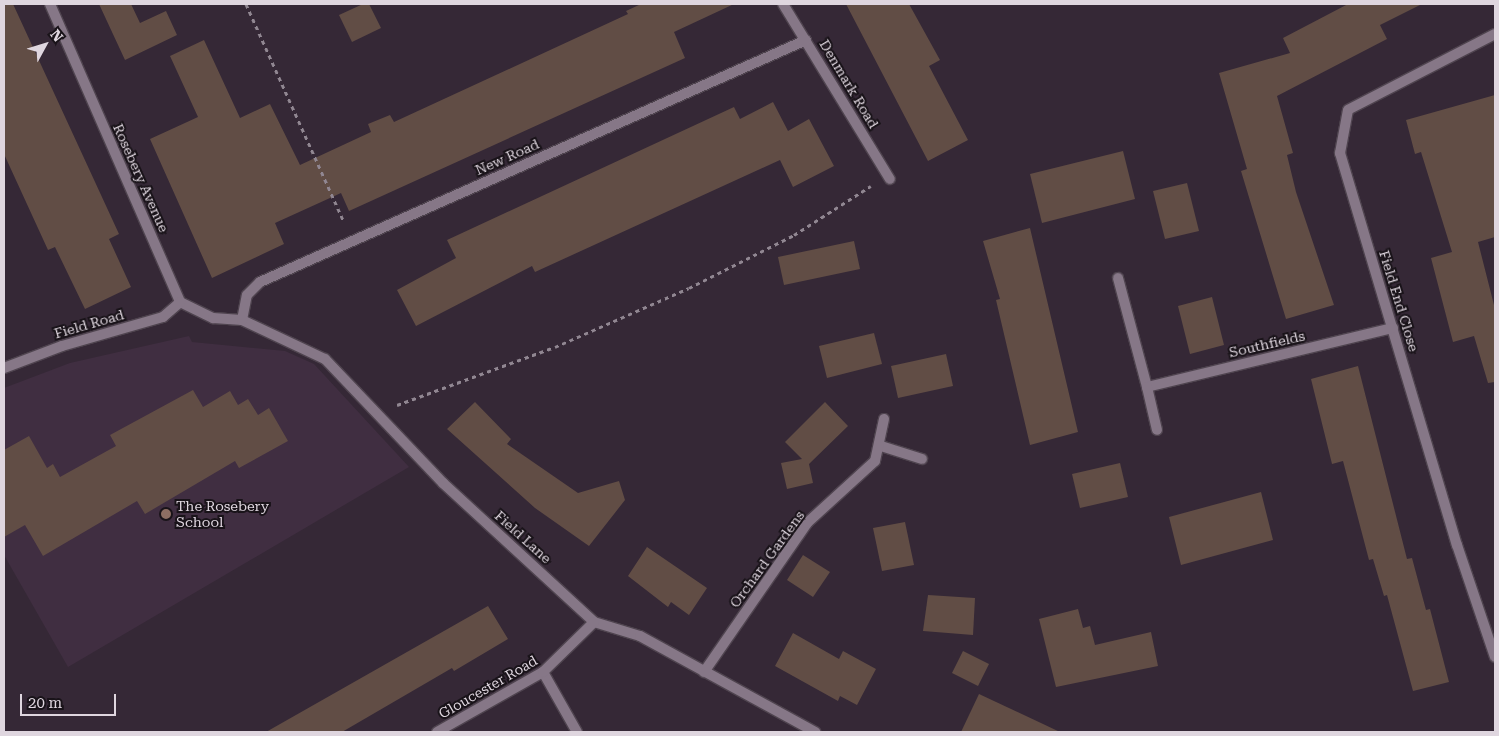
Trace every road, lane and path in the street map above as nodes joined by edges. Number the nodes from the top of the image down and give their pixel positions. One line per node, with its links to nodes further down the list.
1 (50, 4): 9 (street, Rosebery Avenue)
2 (246, 4): 7 (path)
3 (784, 4): 5 (street, Denmark Road)
4 (1495, 34): 11 (street, Field End Close)
5 (806, 40): 6 (street, Denmark Road); 7 (street, New Road)
6 (889, 177): 14 (path)
7 (352, 241): 10 (street, New Road)
8 (1118, 278): 13 (street)
9 (180, 302): 10 (street); 12 (street, Field Road)
10 (242, 320): 14 (street, Field Lane)
11 (1393, 328): 13 (street, Southfields); 20 (street, Field End Close)
12 (4, 368)
13 (1147, 387): 16 (street)
14 (381, 414): 19 (street, Field Lane)
15 (884, 418): 17 (street, Orchard Gardens)
16 (1156, 430)
17 (881, 446): 18 (street); 22 (street, Orchard Gardens)
18 (922, 459)
19 (594, 622): 21 (street, Gloucester Road); 22 (street, Field Lane)
20 (1495, 658)
21 (544, 672): 23 (street, Gloucester Road); 24 (street)
22 (704, 672): 25 (street, Field Lane)
23 (437, 732)
24 (577, 732)
25 (815, 732)

